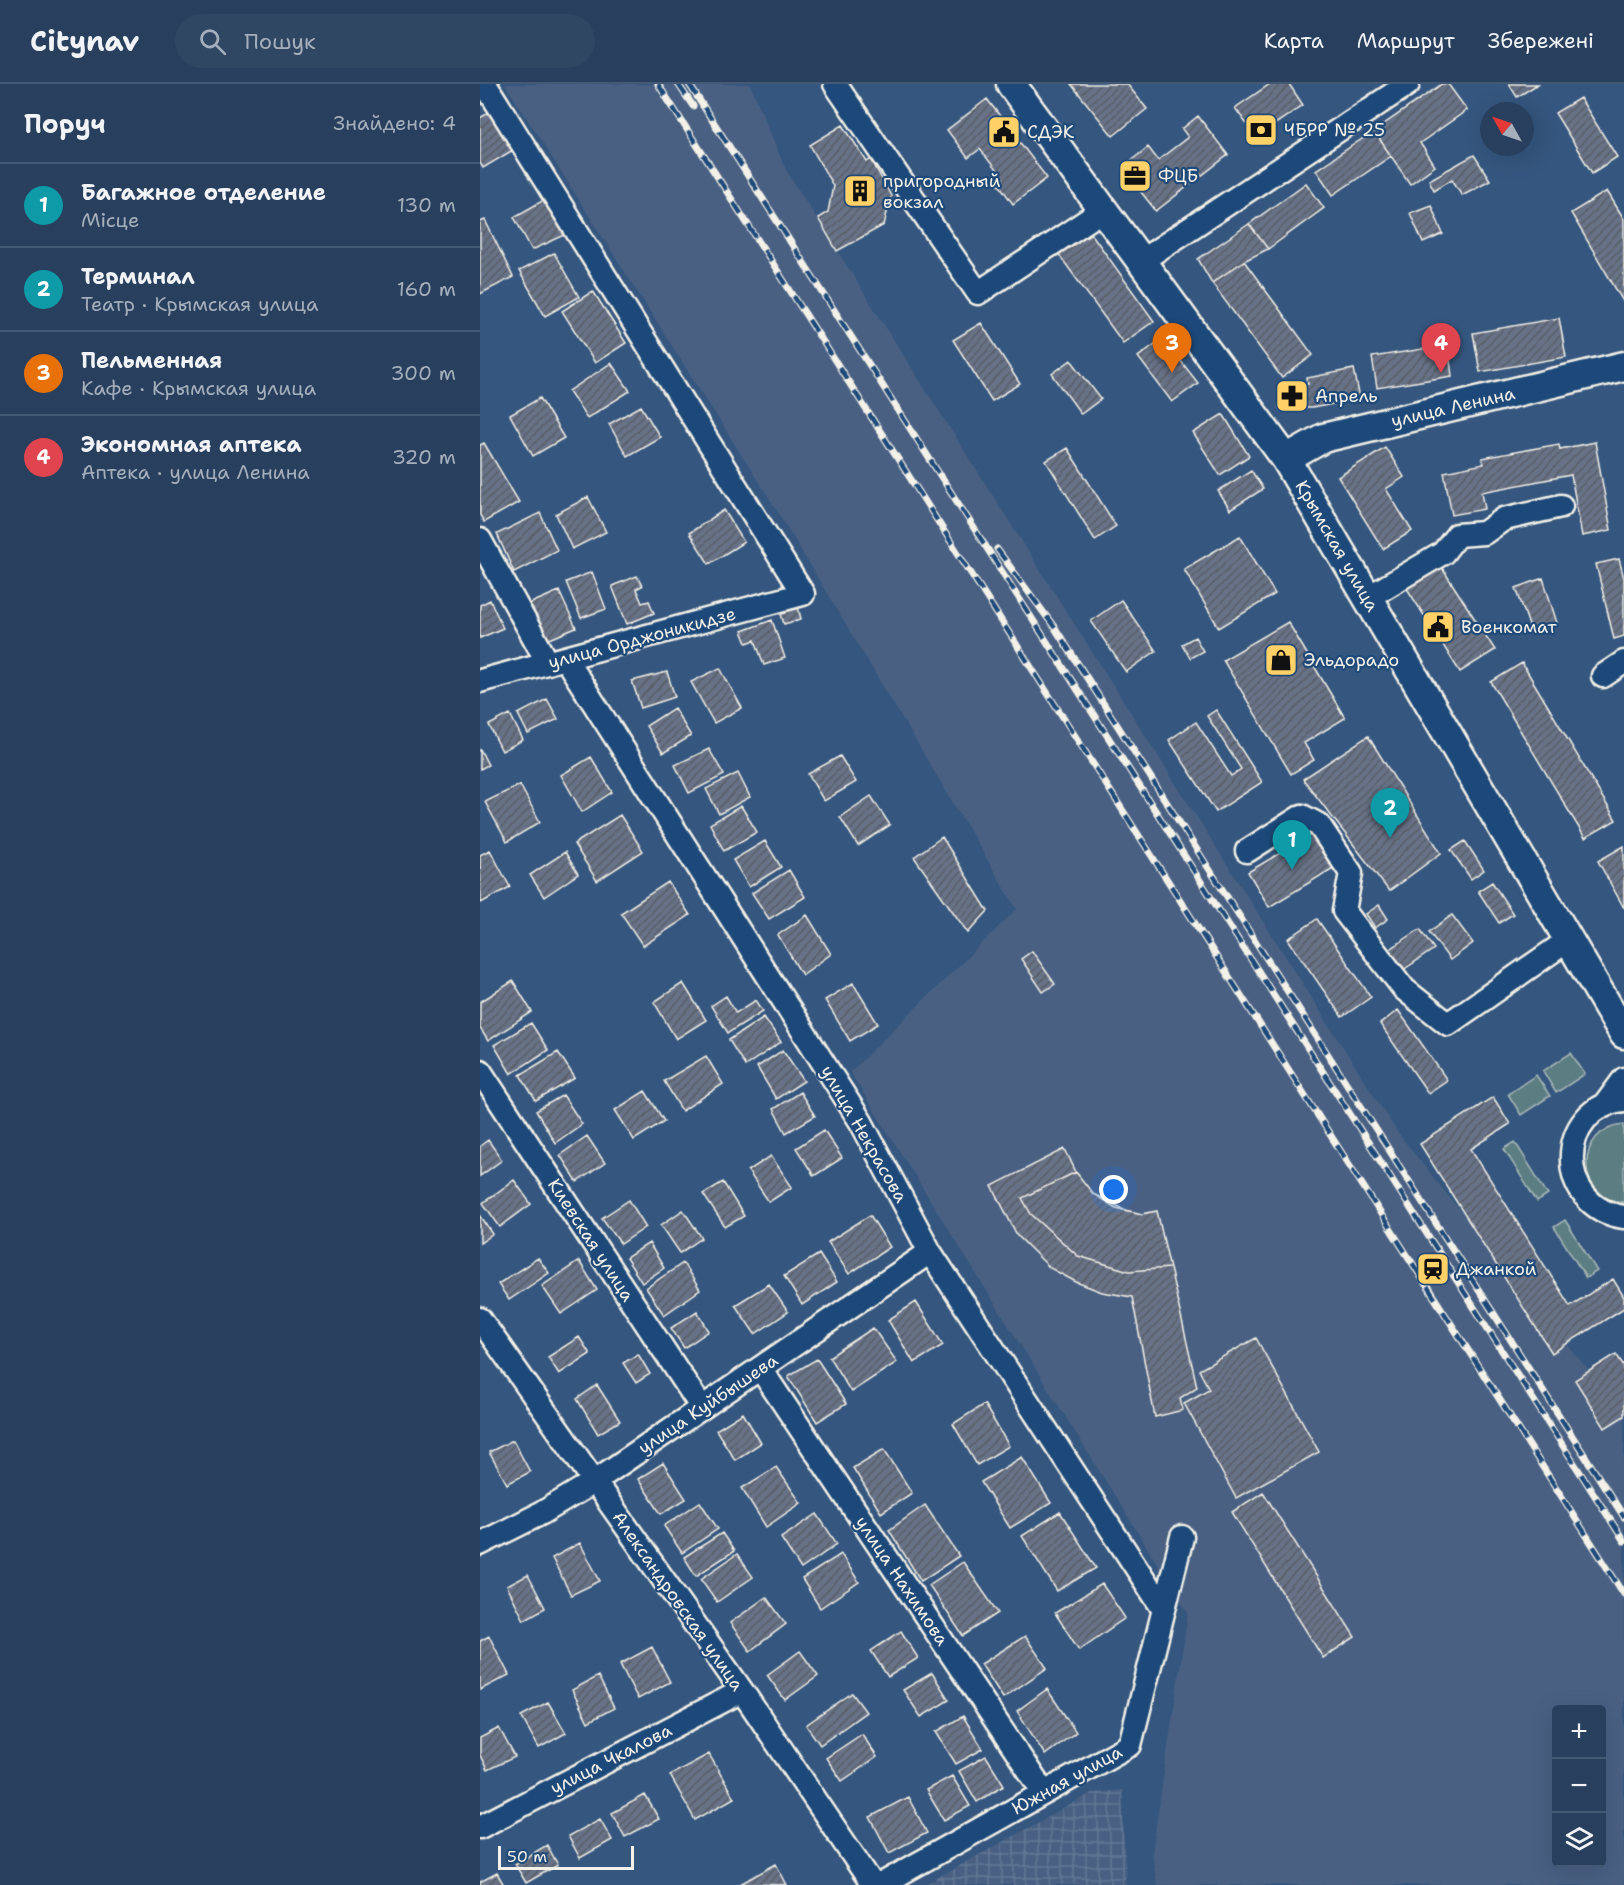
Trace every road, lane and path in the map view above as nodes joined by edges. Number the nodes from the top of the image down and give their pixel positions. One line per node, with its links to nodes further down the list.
1 (482, 84): 12 (street, улица Орджоникидзе)
2 (835, 84): 5 (street)
3 (1011, 84): 5 (main road, Крымская улица)
4 (1408, 84): 6 (street)
5 (1103, 210): 6 (main road, Крымская улица)
6 (1141, 261): 8 (main road, Крымская улица)
7 (1624, 366): 8 (main road, улица Ленина)
8 (1286, 459): 11 (main road, Крымская улица)
9 (1561, 506): 11 (street)
10 (480, 540): 12 (street, улица Некрасова)
11 (1367, 598): 17 (main road, Крымская улица)
12 (556, 661): 15 (street, улица Орджоникидзе); 23 (street, улица Некрасова)
13 (1624, 662): 14 (street)
14 (1603, 676)
15 (480, 681)
16 (1247, 851): 17 (street)
17 (1568, 941): 18 (main road, Крымская улица)
18 (1624, 1034)
19 (480, 1071): 26 (street, Киевская улица)
20 (1624, 1080): 21 (street)
21 (1614, 1103): 22 (street)
22 (1624, 1217)
23 (930, 1252): 25 (street, улица Куйбышева); 30 (street, улица Некрасова)
24 (480, 1319): 27 (street, Александровская улица)
25 (760, 1368): 26 (street, улица Куйбышева); 32 (street, улица Нахимова)
26 (702, 1408): 27 (street, улица Куйбышева)
27 (595, 1481): 29 (street, улица Куйбышева); 31 (street, Александровская улица)
28 (1182, 1537): 30 (street, Южная улица)
29 (480, 1544)
30 (1164, 1610): 32 (street, Южная улица)
31 (742, 1691): 33 (street, улица Чкалова); 34 (street, Александровская улица)
32 (1044, 1793): 35 (street, Южная улица)
33 (480, 1827)
34 (873, 1885)
35 (880, 1885)

